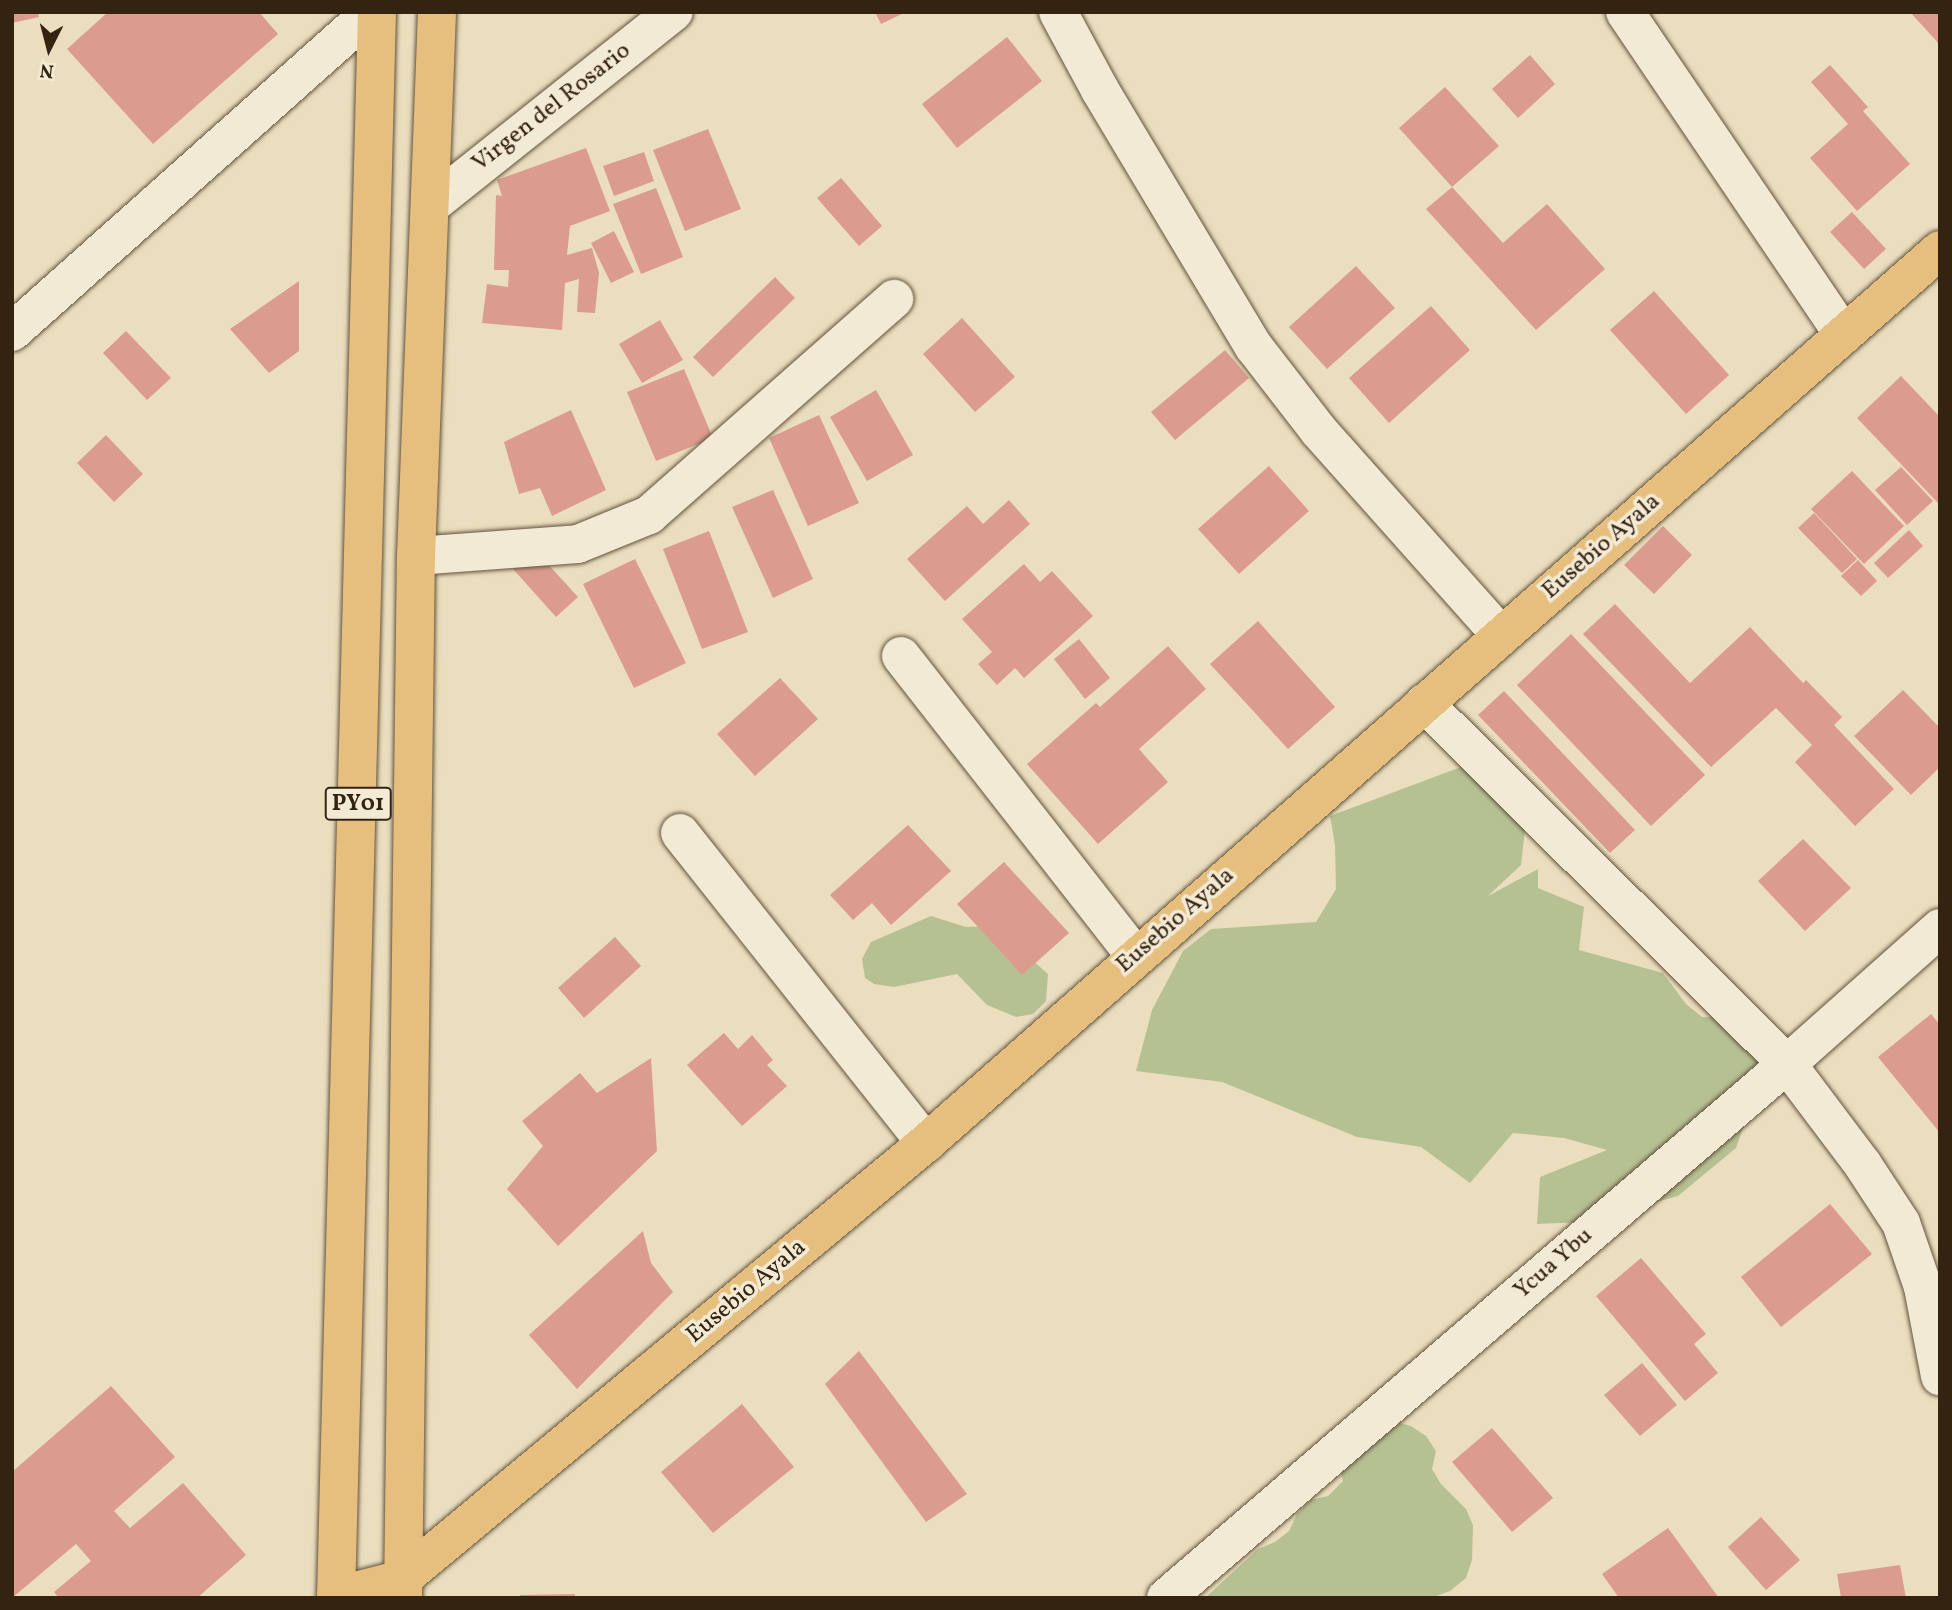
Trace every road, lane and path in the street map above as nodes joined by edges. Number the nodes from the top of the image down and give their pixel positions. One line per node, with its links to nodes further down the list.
1 (371, 12): 10 (street)
2 (377, 12): 23 (main road, PY01)
3 (437, 12): 7 (main road, PY01)
4 (674, 12): 7 (street, Virgen del Rosario)
5 (1058, 12): 13 (street)
6 (1625, 12): 11 (street)
7 (431, 205): 12 (main road, PY01)
8 (1940, 250): 11 (main road, Eusebio Ayala)
9 (894, 299): 12 (street)
10 (12, 332)
11 (1844, 335): 13 (main road, Eusebio Ayala)
12 (416, 556): 22 (main road, PY01)
13 (1501, 635): 15 (main road, Eusebio Ayala)
14 (901, 656): 18 (street)
15 (1424, 703): 18 (main road, Eusebio Ayala); 19 (street)
16 (680, 832): 20 (street)
17 (1940, 928): 19 (street, Ycua Ybu)
18 (1136, 957): 20 (main road, Eusebio Ayala)
19 (1787, 1064): 21 (street); 24 (street, Ycua Ybu)
20 (926, 1143): 22 (main road, Eusebio Ayala)
21 (1940, 1376)
22 (402, 1588): 23 (main road)
23 (336, 1597)
24 (1166, 1598)

